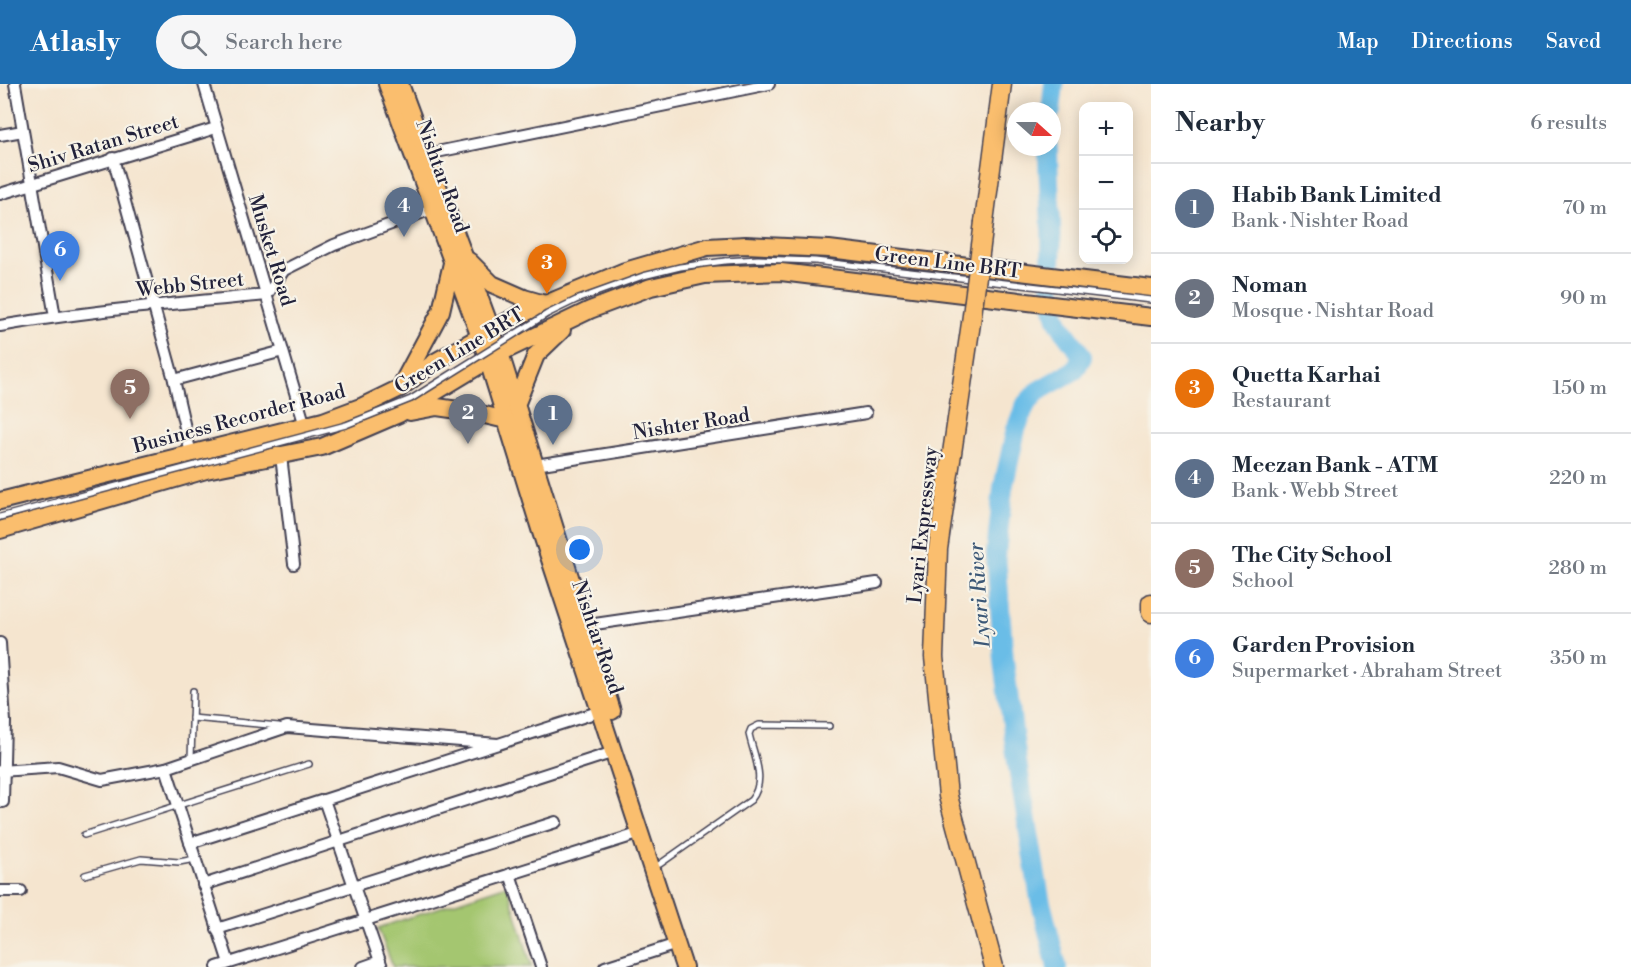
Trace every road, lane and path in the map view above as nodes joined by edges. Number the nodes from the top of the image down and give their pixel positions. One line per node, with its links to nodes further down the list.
1 (15, 84): 8 (street)
2 (204, 84): 7 (street, Musket Road)
3 (387, 84): 14 (main road, Nishtar Road)
4 (400, 84): 10 (main road, Nishtar Road)
5 (768, 84): 10 (street)
6 (1002, 84): 85 (highway, Lyari Expressway, bridge)
7 (216, 128): 11 (street, Shiv Ratan Street); 17 (street, Musket Road)
8 (22, 131): 9 (street); 12 (street)
9 (0, 135)
10 (427, 154): 15 (main road, Nishtar Road)
11 (113, 158): 12 (street, Shiv Ratan Street); 20 (street)
12 (31, 183): 13 (street, Shiv Ratan Street); 22 (street)
13 (0, 194)
14 (432, 209): 15 (main road, Nishtar Road); 17 (street, Webb Street)
15 (458, 259): 19 (main road); 25 (main road, Nishtar Road); 29 (main road)
16 (1151, 288): 19 (main road, Business Recorder Road)
17 (267, 295): 20 (street, Webb Street); 26 (street, Musket Road)
18 (1151, 300): 39 (lane, Green Line BRT, bridge)
19 (544, 304): 25 (main road, Business Recorder Road)
20 (153, 305): 22 (street, Webb Street); 28 (street)
21 (590, 310): 23 (main road); 27 (main road); 30 (main road)
22 (55, 317): 24 (street, Webb Street)
23 (1151, 317)
24 (0, 326)
25 (485, 334): 27 (main road, Nishtar Road); 29 (main road, Business Recorder Road)
26 (284, 351): 28 (street); 34 (street, Musket Road)
27 (494, 357): 30 (main road, Nishtar Road); 32 (main road); 33 (main road, Nishtar Road)
28 (174, 380): 35 (street)
29 (399, 388): 34 (main road, Business Recorder Road)
30 (516, 405): 37 (main road, Nishtar Road)
31 (866, 413): 37 (street, Nishter Road)
32 (399, 414): 33 (main road); 36 (main road)
33 (506, 420): 37 (main road, Nishtar Road)
34 (305, 426): 35 (main road, Business Recorder Road)
35 (191, 454): 38 (main road, Business Recorder Road)
36 (281, 456): 40 (main road); 41 (street)
37 (528, 466): 45 (main road, Nishtar Road)
38 (0, 501)
39 (0, 517)
40 (0, 530)
41 (294, 564)
42 (878, 583): 45 (street)
43 (1151, 603): 44 (highway)
44 (1151, 613)
45 (579, 626): 48 (main road, Nishtar Road); 67 (main road, Nishtar Road)
46 (0, 643): 57 (street)
47 (193, 691): 49 (lane)
48 (600, 711): 52 (street); 53 (main road, Nishtar Road)
49 (192, 718): 51 (lane); 54 (lane)
50 (829, 726): 67 (lane)
51 (287, 727): 52 (street); 54 (street)
52 (498, 744): 58 (street)
53 (614, 752): 62 (main road, Nishtar Road); 64 (street)
54 (191, 759): 56 (street)
55 (309, 764): 60 (lane)
56 (166, 768): 57 (street); 60 (street)
57 (2, 770): 59 (street)
58 (324, 800): 64 (street); 65 (street)
59 (3, 802)
60 (177, 804): 63 (lane); 65 (street)
61 (556, 822): 71 (street)
62 (641, 833): 68 (street); 76 (main road, Nishtar Road)
63 (84, 834)
64 (338, 841): 70 (street); 71 (street)
65 (190, 843): 66 (street)
66 (195, 859): 69 (lane); 70 (street)
67 (660, 864): 84 (main road, Nishtar Road)
68 (510, 874): 74 (street); 81 (street)
69 (85, 875)
70 (203, 885): 75 (street)
71 (354, 885): 74 (street); 75 (street)
72 (0, 891): 73 (street)
73 (21, 891)
74 (366, 920): 77 (street); 78 (street)
75 (218, 929): 77 (street)
76 (677, 944): 82 (street); 83 (main road, Nishtar Road)
77 (229, 963): 79 (street)
78 (381, 964): 80 (street)
79 (217, 967)
80 (363, 967)
81 (541, 967)
82 (605, 967)
83 (684, 967)
84 (694, 967)
85 (994, 967)

